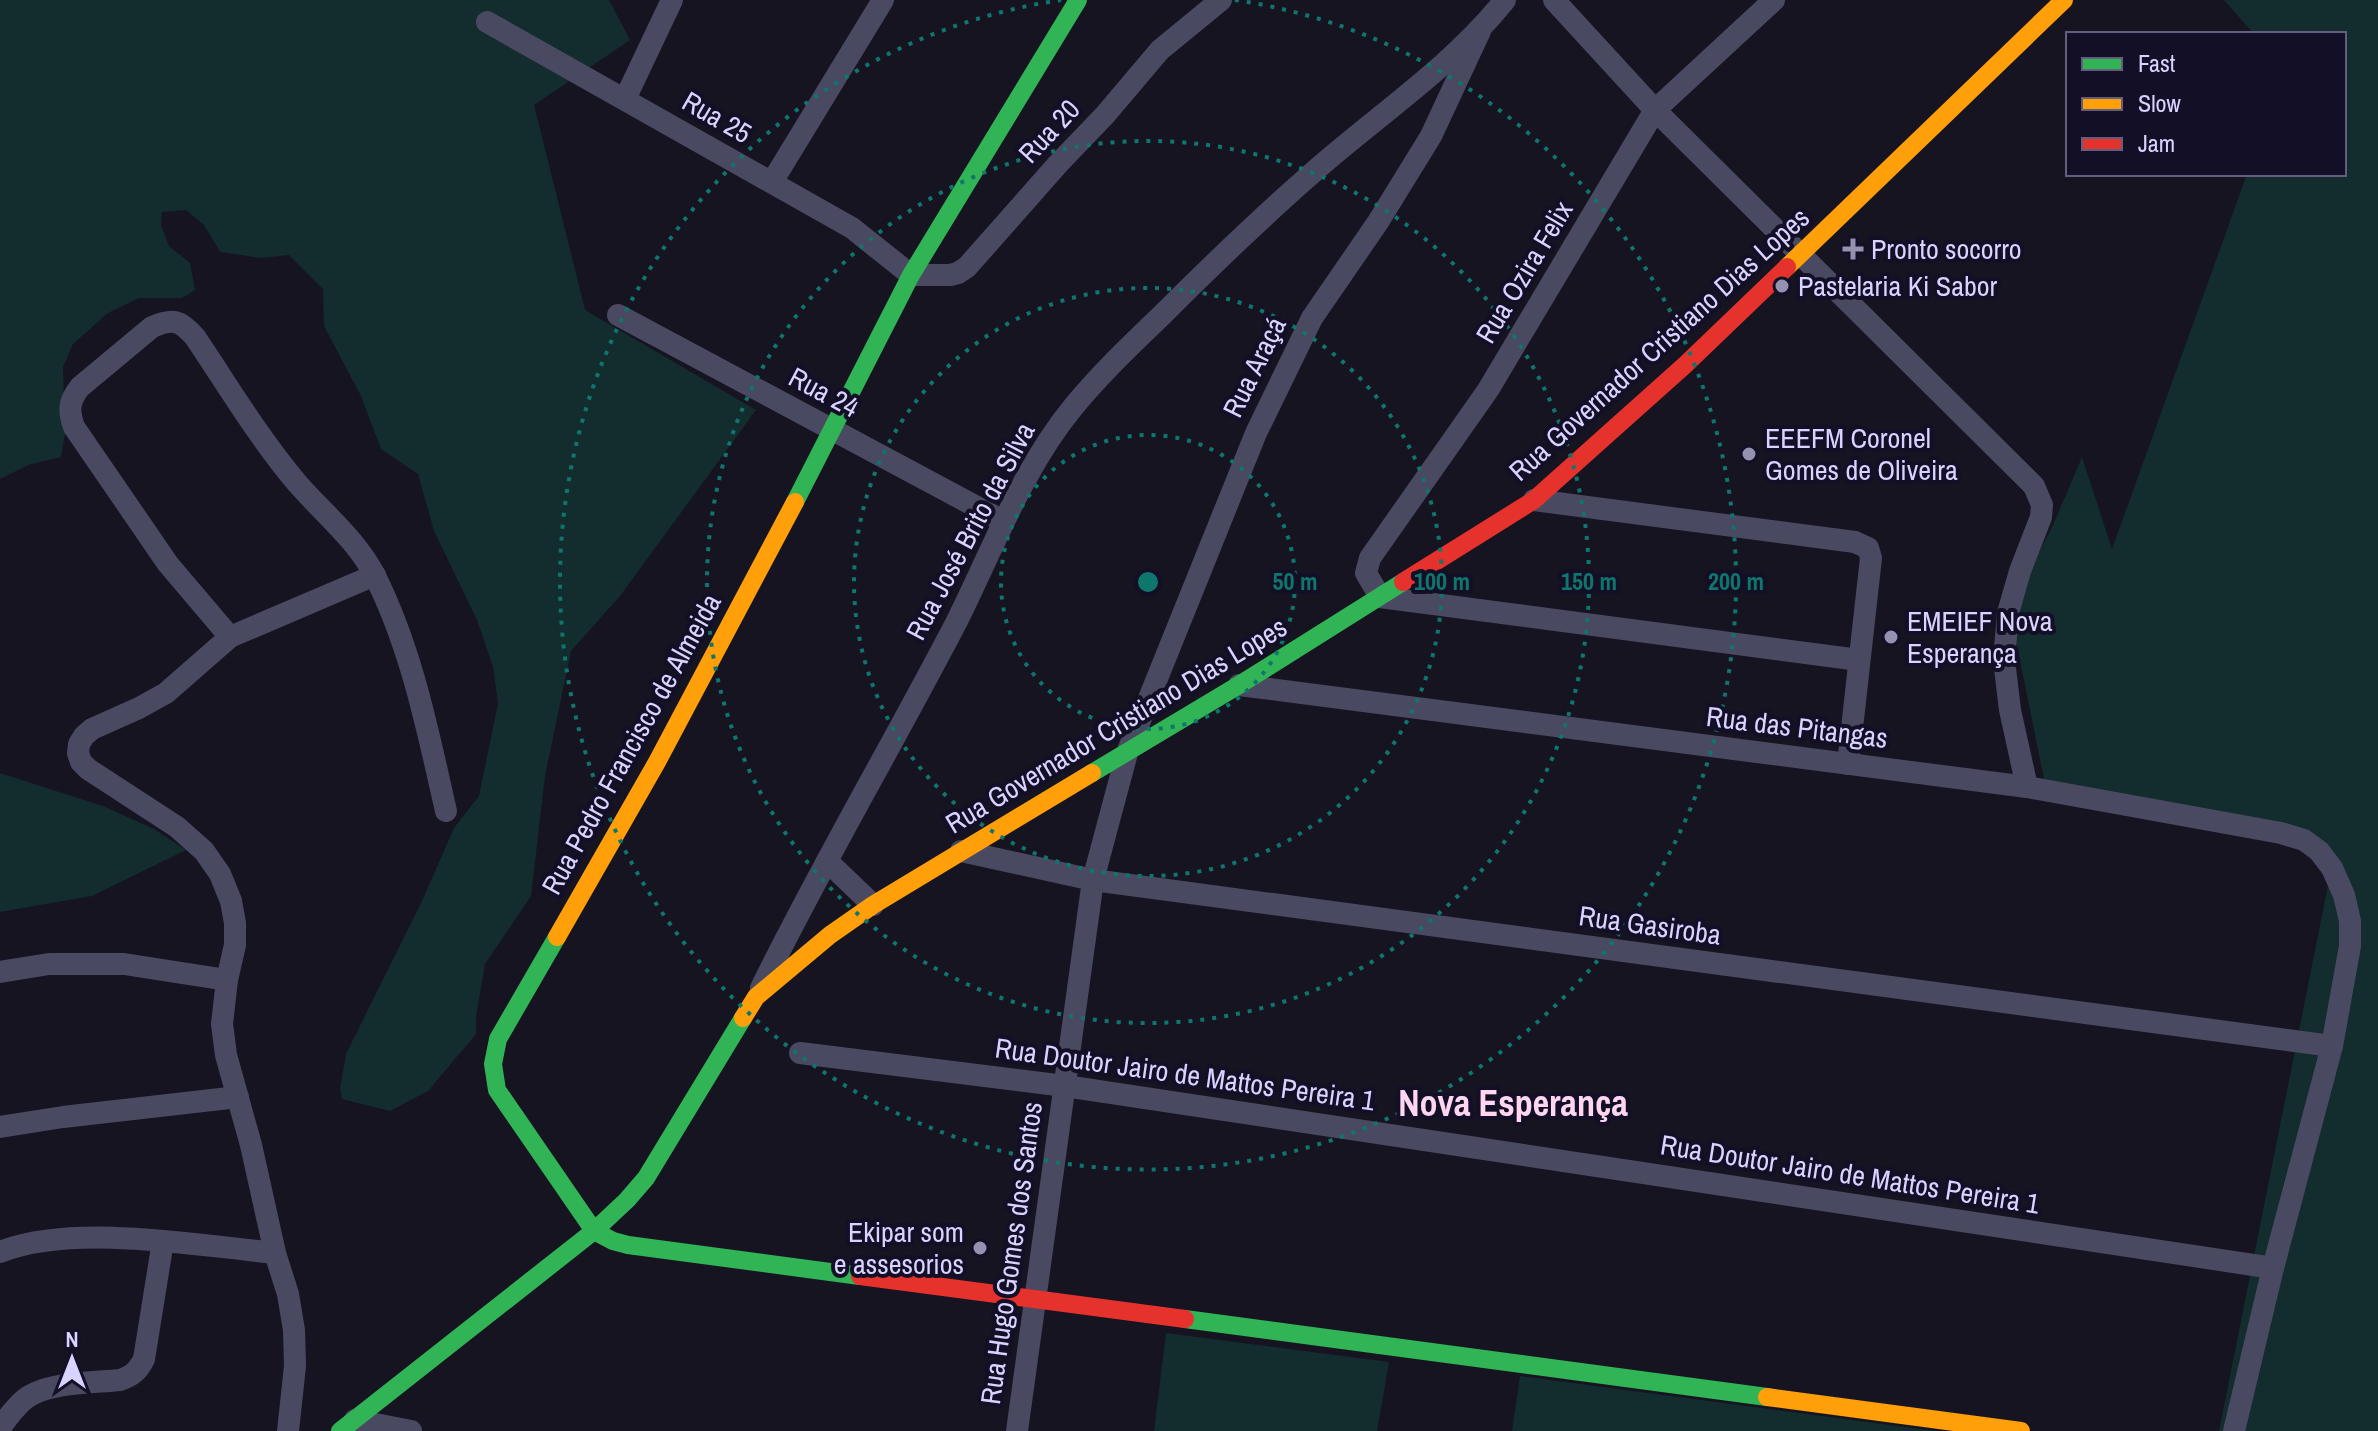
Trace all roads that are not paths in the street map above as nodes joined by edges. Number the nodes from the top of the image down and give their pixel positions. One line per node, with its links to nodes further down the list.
1 (672, 0): 11 (street)
2 (883, 0): 13 (street)
3 (1078, 0): 15 (street, Rua Pedro Francisco de Almeida)
4 (1221, 0): 15 (street, Rua 20)
5 (1505, 0): 10 (street, Rua José Brito da Silva)
6 (1554, 0): 12 (street)
7 (1774, 0): 12 (street, Rua Ozira Felix)
8 (2064, 0): 14 (street, Rua Governador Cristiano Dias Lopes)
9 (487, 22): 11 (street, Rua 25)
10 (1480, 31): 19 (street, Rua José Brito da Silva); 25 (street, Rua Araçá)
11 (625, 99): 13 (street, Rua 25)
12 (1655, 110): 14 (street); 21 (street, Rua Ozira Felix)
13 (772, 182): 15 (street, Rua 25)
14 (1801, 254): 18 (street, Rua Governador Cristiano Dias Lopes); 27 (street)
15 (911, 275): 17 (street, Rua Pedro Francisco de Almeida)
16 (618, 315): 17 (street, Rua 24)
17 (833, 431): 19 (street, Rua 24); 41 (street, Rua Pedro Francisco de Almeida)
18 (1534, 500): 21 (street, Rua Governador Cristiano Dias Lopes); 23 (street)
19 (1003, 521): 30 (street, Rua José Brito da Silva)
20 (375, 575): 22 (street); 22 (street); 28 (street)
21 (1380, 597): 23 (street); 24 (street, Rua Governador Cristiano Dias Lopes)
22 (230, 637): 34 (street)
23 (1859, 660): 26 (street)
24 (1239, 685): 25 (street, Rua Governador Cristiano Dias Lopes); 26 (street, Rua das Pitangas)
25 (1127, 753): 29 (street, Rua Governador Cristiano Dias Lopes); 31 (street, Rua Hugo Gomes dos Santos)
26 (1848, 764): 27 (street, Rua das Pitangas)
27 (2027, 787): 36 (street, Rua das Pitangas)
28 (446, 811)
29 (961, 851): 31 (street, Rua Gasiroba); 32 (street, Rua Governador Cristiano Dias Lopes)
30 (827, 861): 32 (street); 35 (street, Rua José Brito da Silva)
31 (1093, 880): 36 (street, Rua Gasiroba); 38 (street, Rua Hugo Gomes dos Santos)
32 (873, 905): 35 (street, Rua Governador Cristiano Dias Lopes)
33 (0, 972): 34 (street)
34 (227, 980): 39 (street)
35 (756, 997): 41 (street, Rua Governador Cristiano Dias Lopes)
36 (2332, 1046): 45 (street)
37 (800, 1053): 38 (street, Rua Doutor Jairo de Mattos Pereira 1)
38 (1065, 1086): 45 (street, Rua Doutor Jairo de Mattos Pereira 1); 46 (street, Rua Hugo Gomes dos Santos)
39 (238, 1097): 40 (street); 44 (street)
40 (0, 1127)
41 (594, 1231): 46 (street); 47 (street, Rua Governador Cristiano Dias Lopes)
42 (163, 1241): 43 (street); 44 (street); 48 (street)
43 (0, 1252)
44 (275, 1253): 49 (street)
45 (2273, 1268): 53 (street)
46 (1034, 1298): 51 (street, Rua Hugo Gomes dos Santos); 52 (street)
47 (348, 1426): 50 (street)
48 (0, 1428)
49 (288, 1431)
50 (411, 1431)
51 (1017, 1431)
52 (2021, 1431)
53 (2234, 1431)

